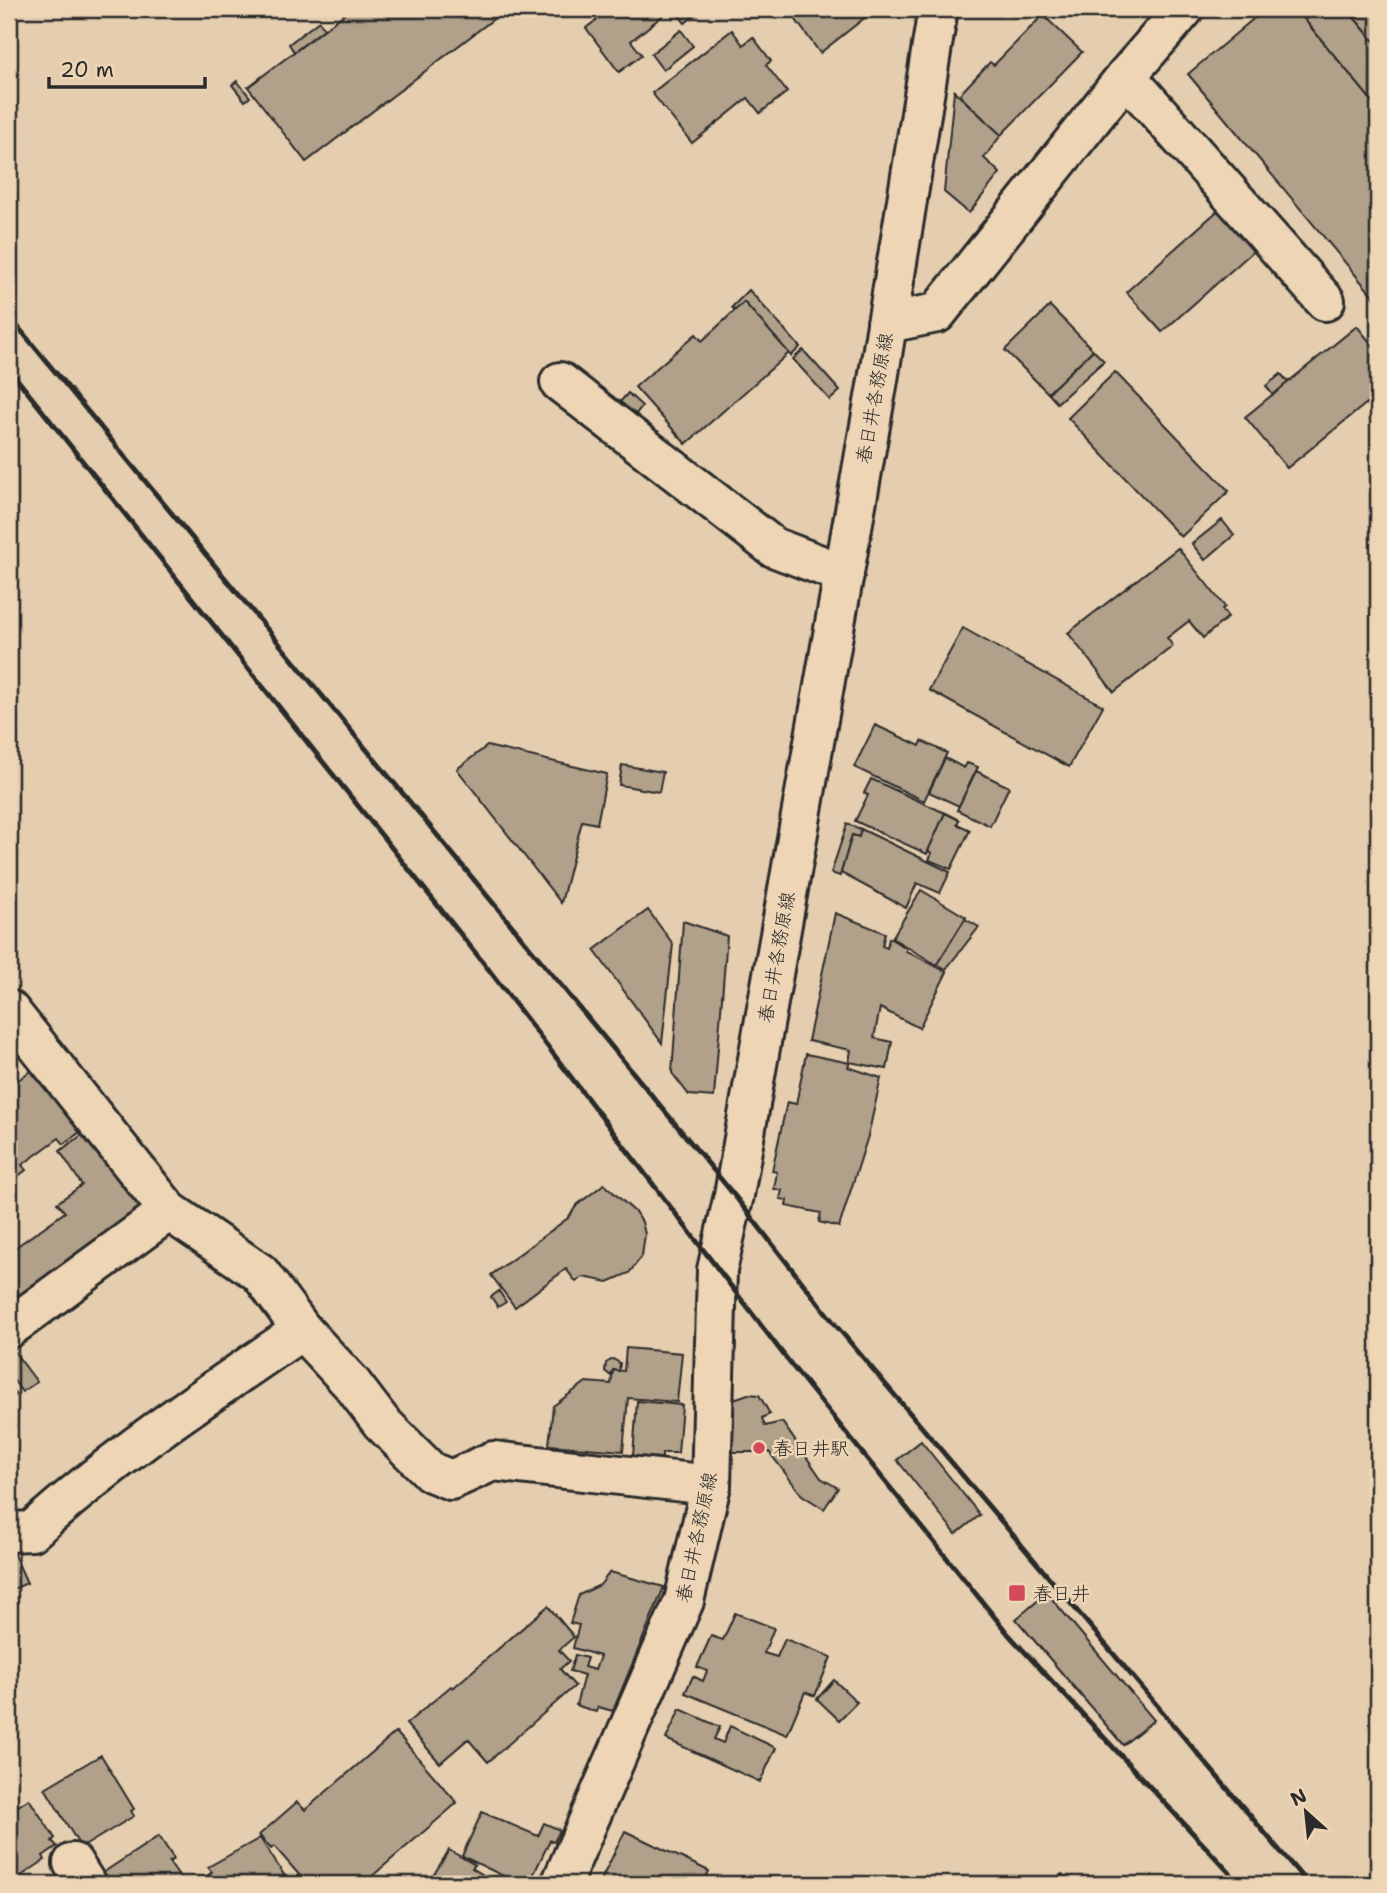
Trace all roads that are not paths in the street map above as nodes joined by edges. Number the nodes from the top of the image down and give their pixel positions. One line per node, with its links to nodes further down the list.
1 (938, 9): 5 (street, 春日井各務原線)
2 (1184, 9): 3 (street)
3 (1126, 76): 4 (street); 5 (street)
4 (1325, 301)
5 (887, 323): 7 (street, 春日井各務原線)
6 (560, 382): 7 (street)
7 (844, 574): 13 (street, 春日井各務原線)
8 (9, 1010): 9 (street)
9 (20, 1050): 10 (street)
10 (169, 1211): 11 (street); 12 (street)
11 (9, 1328)
12 (302, 1330): 13 (street); 14 (street)
13 (711, 1485): 15 (street, 春日井各務原線)
14 (9, 1532)
15 (561, 1884)

